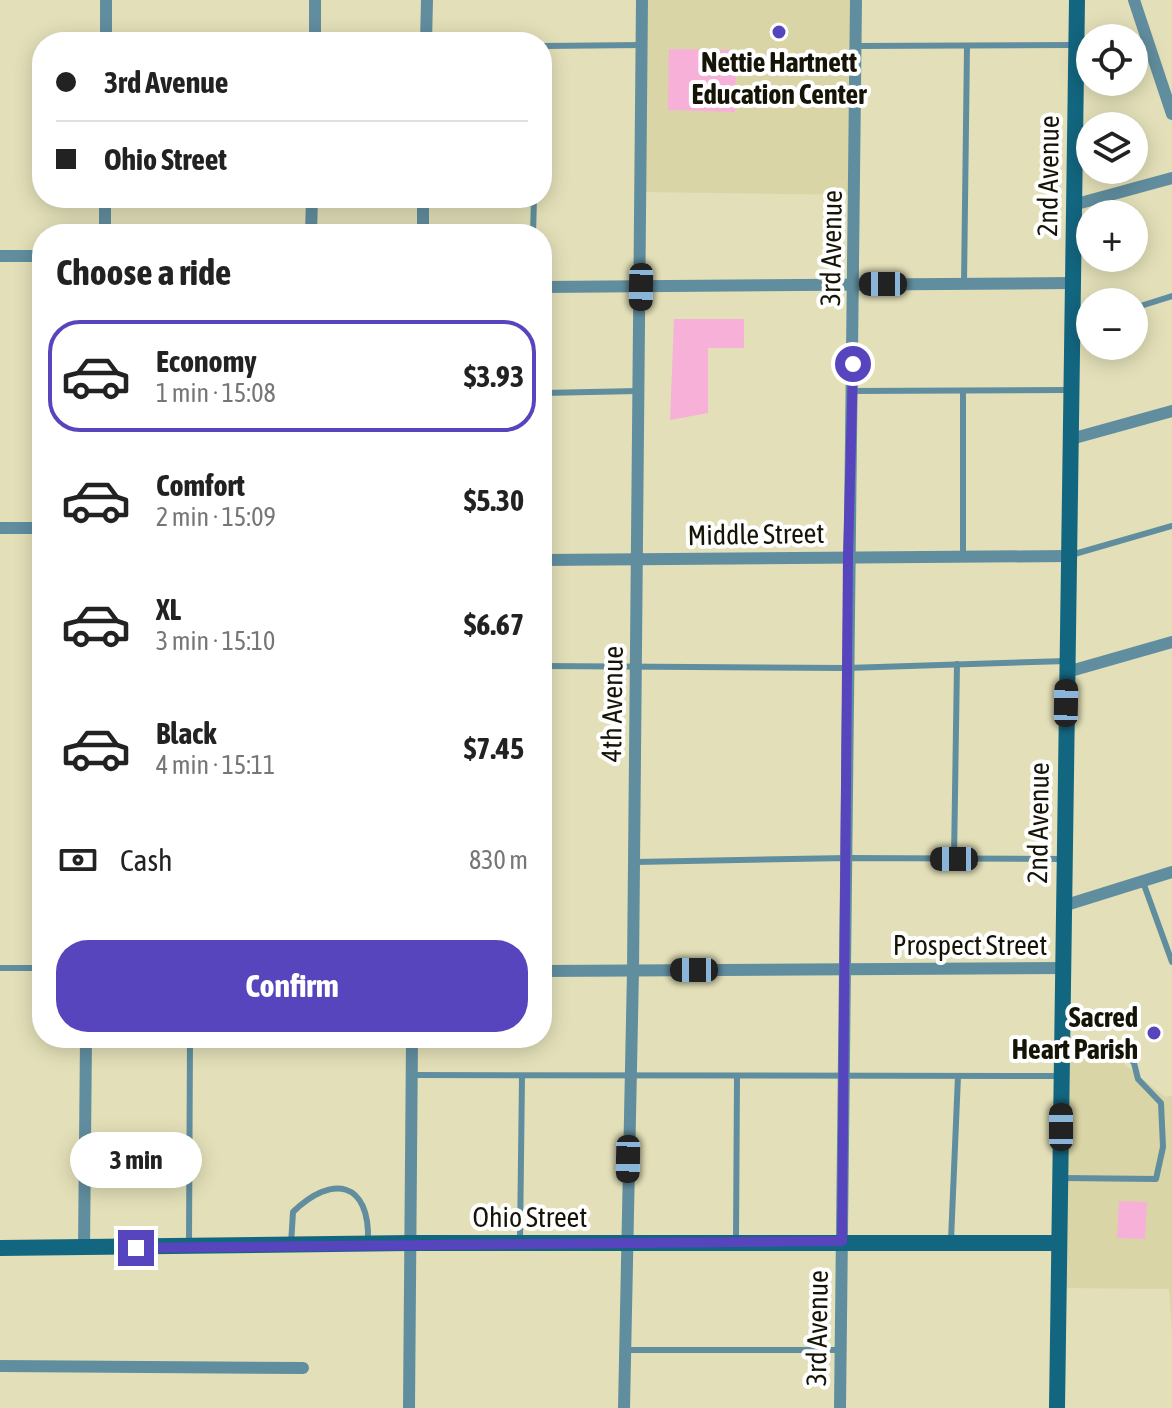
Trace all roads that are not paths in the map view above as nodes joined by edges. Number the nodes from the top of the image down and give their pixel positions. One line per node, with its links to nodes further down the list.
1 (106, 0): 9 (street)
2 (315, 0): 10 (street)
3 (427, 0): 11 (street)
4 (642, 0): 12 (street, 4th Avenue)
5 (856, 0): 15 (street, 3rd Avenue)
6 (1077, 0): 8 (street, 2nd Avenue)
7 (1134, 0): 17 (street)
8 (1076, 24)
9 (106, 32)
10 (315, 32)
11 (426, 32)
12 (642, 45): 14 (lane); 26 (street, 4th Avenue)
13 (1076, 45): 16 (lane); 19 (street, 2nd Avenue)
14 (552, 46)
15 (856, 46): 16 (lane); 24 (street, 3rd Avenue)
16 (967, 46): 23 (lane)
17 (1172, 114)
18 (1172, 178): 19 (street)
19 (1073, 205): 22 (street, 2nd Avenue)
20 (0, 256): 21 (street)
21 (32, 256)
22 (1072, 283): 23 (street); 30 (street, 2nd Avenue)
23 (964, 284): 24 (street)
24 (856, 285): 26 (street); 33 (street, 3rd Avenue)
25 (552, 287): 26 (street)
26 (641, 287): 32 (street, 4th Avenue)
27 (1172, 296): 28 (lane)
28 (1148, 304)
29 (1076, 325): 30 (lane)
30 (1072, 326): 31 (street, 2nd Avenue)
31 (1072, 390): 34 (lane); 37 (street, 2nd Avenue)
32 (639, 391): 35 (lane); 44 (street, 4th Avenue)
33 (852, 391): 34 (lane); 41 (street, 3rd Avenue)
34 (963, 391): 42 (lane)
35 (552, 393)
36 (1172, 411): 37 (street)
37 (1071, 439): 43 (street, 2nd Avenue)
38 (1172, 526): 43 (lane)
39 (0, 528): 40 (street)
40 (32, 528)
41 (848, 556): 42 (street, Middle Street); 44 (street, Middle Street); 51 (street, 3rd Avenue)
42 (963, 556): 43 (street, Middle Street)
43 (1067, 556): 50 (street, 2nd Avenue)
44 (637, 559): 45 (street, Middle Street); 49 (street, 4th Avenue)
45 (552, 560)
46 (1172, 642): 50 (street)
47 (957, 664): 50 (lane); 51 (lane); 53 (lane)
48 (552, 666): 49 (lane)
49 (636, 666): 51 (lane); 55 (street, 4th Avenue)
50 (1067, 666): 54 (street, 2nd Avenue)
51 (847, 668): 52 (street, 3rd Avenue)
52 (847, 858): 53 (lane); 55 (lane); 63 (street, 3rd Avenue)
53 (954, 859): 54 (lane)
54 (1064, 859): 58 (street, 2nd Avenue)
55 (634, 862): 65 (street, 4th Avenue)
56 (1172, 872): 57 (street)
57 (1143, 882): 58 (street); 59 (lane)
58 (1063, 906): 62 (street, 2nd Avenue)
59 (1172, 962)
60 (0, 968): 61 (lane)
61 (32, 968)
62 (1062, 968): 63 (street, Prospect Street); 69 (street, 2nd Avenue)
63 (846, 970): 65 (street, Prospect Street); 74 (street, 3rd Avenue)
64 (552, 971): 65 (street, Prospect Street)
65 (633, 971): 72 (street, 4th Avenue)
66 (86, 1048): 91 (street)
67 (190, 1048): 89 (lane)
68 (412, 1048): 70 (street)
69 (1061, 1049): 76 (street, 2nd Avenue); 78 (lane)
70 (412, 1075): 71 (lane); 83 (street)
71 (522, 1076): 72 (lane); 84 (lane)
72 (630, 1076): 73 (lane); 85 (street, 4th Avenue)
73 (737, 1076): 74 (lane); 81 (lane)
74 (845, 1076): 75 (lane); 80 (street, 3rd Avenue)
75 (958, 1076): 76 (lane); 82 (lane)
76 (1061, 1076): 79 (street, 2nd Avenue)
77 (1172, 1100): 78 (lane)
78 (1161, 1103): 79 (lane)
79 (1060, 1178): 86 (street, 2nd Avenue)
80 (842, 1241): 81 (street, Ohio Street); 82 (street, Ohio Street); 93 (street, 3rd Avenue)
81 (736, 1242): 85 (street, Ohio Street)
82 (951, 1242): 86 (street, Ohio Street)
83 (410, 1243): 84 (street, Ohio Street); 87 (street, Ohio Street); 96 (street)
84 (520, 1243): 85 (street, Ohio Street)
85 (626, 1243): 92 (street, 4th Avenue)
86 (1059, 1243): 99 (street, 2nd Avenue)
87 (368, 1244): 88 (street, Ohio Street); 88 (lane)
88 (291, 1246): 89 (street, Ohio Street)
89 (189, 1247): 91 (street, Ohio Street)
90 (0, 1248): 91 (street, Ohio Street)
91 (84, 1249)
92 (625, 1350): 93 (lane); 97 (street, 4th Avenue)
93 (841, 1350): 98 (street, 3rd Avenue)
94 (0, 1366): 95 (street)
95 (303, 1368)
96 (409, 1408)
97 (624, 1408)
98 (840, 1408)
99 (1057, 1408)

